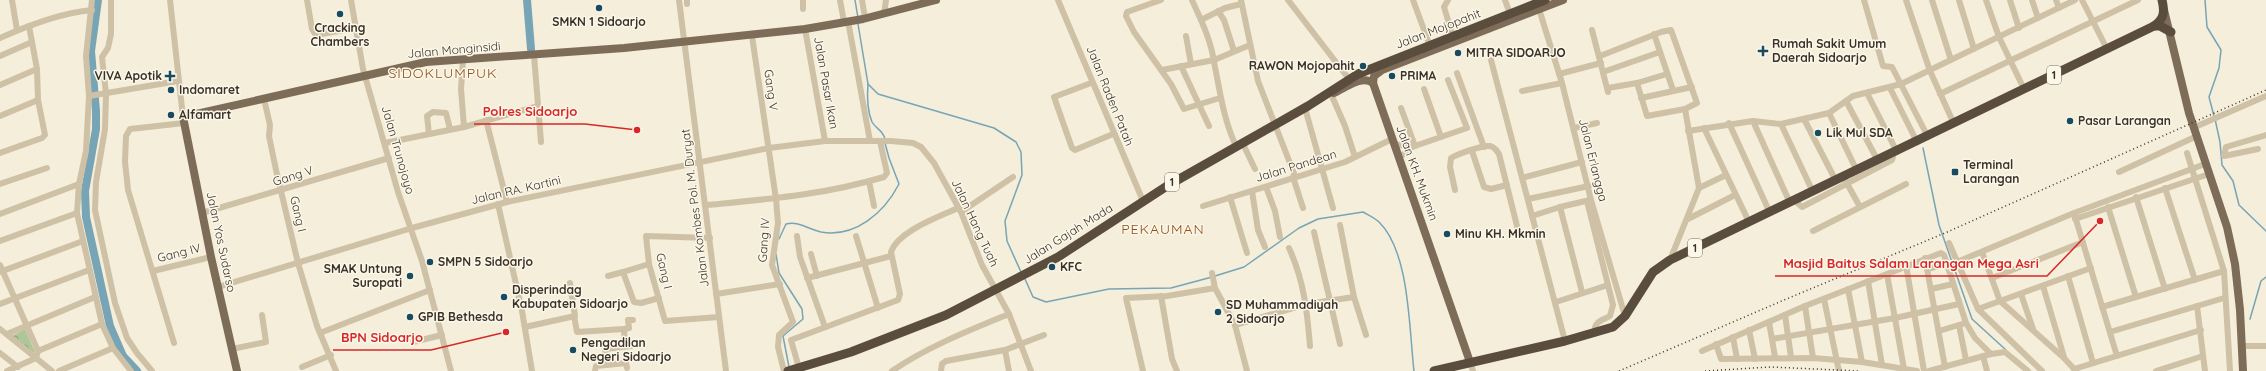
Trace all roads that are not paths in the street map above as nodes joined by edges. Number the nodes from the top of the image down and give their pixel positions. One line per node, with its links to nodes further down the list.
1 (12, 0): 52 (street)
2 (92, 0): 37 (street)
3 (110, 0): 103 (street)
4 (170, 0): 89 (street)
5 (307, 0): 49 (street)
6 (351, 0): 49 (street, Jalan Trunojoyo)
7 (679, 0): 62 (street, Jalan Kombes Pol. M. Duryat)
8 (803, 0): 36 (street)
9 (840, 0): 45 (street)
10 (862, 0): 42 (street)
11 (886, 0): 40 (street)
12 (935, 0): 40 (main road, Jalan Monginsidi)
13 (1058, 0): 91 (street, Jalan Raden Patah)
14 (1161, 0): 80 (street)
15 (1192, 0): 44 (street)
16 (1288, 0): 87 (street)
17 (1413, 0): 64 (street)
18 (1448, 0): 58 (street)
19 (1505, 0): 41 (street)
20 (1563, 0): 34 (main road)
21 (1864, 0): 94 (street)
22 (1906, 0): 81 (street)
23 (1932, 0): 75 (street)
24 (1959, 0): 65 (street)
25 (1986, 0): 59 (street)
26 (2010, 0): 50 (street)
27 (2032, 0): 43 (street)
28 (2056, 0): 35 (street)
29 (2075, 0): 35 (street)
30 (2082, 0): 46 (street)
31 (2138, 0): 46 (street)
32 (2162, 0): 38 (highway)
33 (1241, 2): 39 (street); 63 (street)
34 (1539, 3): 41 (highway, Jalan Mojopahit / 1); 84 (street, Jalan Erlangga); 90 (main road, Jalan Mojopahit)
35 (2059, 8): 43 (street)
36 (803, 9)
37 (92, 10): 47 (street); 106 (street)
38 (2164, 10): 48 (highway); 54 (main road)
39 (1218, 11): 44 (street); 67 (street)
40 (884, 14): 42 (main road, Jalan Monginsidi)
41 (1510, 14): 58 (highway, Jalan Mojopahit / 1)
42 (864, 18): 45 (main road, Jalan Monginsidi)
43 (2038, 18): 50 (street)
44 (1201, 20): 72 (street)
45 (847, 21): 51 (main road, Jalan Monginsidi); 145 (street)
46 (2093, 21): 66 (street); 76 (street)
47 (29, 26): 52 (street); 61 (street)
48 (2154, 26): 54 (highway); 66 (highway, 1)
49 (356, 28): 86 (street, Jalan Trunojoyo)
50 (2019, 28): 59 (street)
51 (805, 29): 56 (main road, Jalan Monginsidi); 144 (street, Jalan Pasar Ikan)
52 (17, 30): 60 (street)
53 (1592, 30): 74 (street)
54 (2171, 32): 133 (main road)
55 (1658, 33): 68 (street); 74 (street); 96 (street)
56 (752, 36): 62 (main road, Jalan Monginsidi); 154 (street, Gang V)
57 (1186, 36): 77 (street)
58 (1453, 37): 64 (highway, Jalan Mojopahit / 1)
59 (1999, 37): 65 (street); 76 (street)
60 (0, 38)
61 (32, 42): 70 (street); 79 (street)
62 (685, 42): 69 (main road, Jalan Monginsidi); 163 (street, Jalan Kombes Pol. M. Duryat)
63 (1250, 45): 67 (street); 127 (street)
64 (1430, 46): 87 (highway, Jalan Mojopahit / 1)
65 (1974, 49): 75 (street)
66 (2107, 49): 99 (highway, 1)
67 (1234, 51): 72 (street)
68 (1660, 52): 82 (street); 85 (street)
69 (534, 55): 71 (main road, Jalan Monginsidi); 115 (street)
70 (0, 56)
71 (463, 60): 86 (main road, Jalan Monginsidi); 132 (street)
72 (1214, 60): 77 (street); 108 (street)
73 (1491, 60): 178 (street)
74 (1600, 60): 82 (street); 84 (street)
75 (1951, 60): 81 (street)
76 (2010, 60): 99 (street); 105 (street)
77 (1192, 64): 78 (street)
78 (1180, 66): 80 (street); 114 (street)
79 (37, 69): 95 (street); 111 (street)
80 (1162, 70): 114 (street)
81 (1930, 71): 94 (street); 105 (street)
82 (1604, 72): 93 (street)
83 (1457, 73): 131 (street)
84 (1559, 74): 92 (street, Jalan Erlangga)
85 (1667, 74): 93 (street); 100 (street)
86 (365, 77): 110 (main road, Jalan Monginsidi); 147 (street, Jalan Trunojoyo)
87 (1349, 79): 112 (highway, Jalan Gajah Mada / 1)
88 (1448, 80): 131 (street)
89 (178, 81): 103 (street); 122 (street)
90 (1373, 82): 104 (main road, Jalan Gajah Mada); 149 (main road, Jalan KH. Mukmin)
91 (1091, 83): 139 (street, Jalan Raden Patah); 139 (street)
92 (1562, 83): 101 (street); 134 (street, Jalan Erlangga)
93 (1637, 83): 109 (street)
94 (1899, 84): 97 (street); 141 (street)
95 (0, 85)
96 (1692, 87): 100 (street); 118 (street)
97 (1890, 88): 102 (street); 150 (street)
98 (1424, 89): 143 (street)
99 (2024, 89): 129 (highway, 1)
100 (1673, 90): 109 (street)
101 (1522, 91)
102 (1867, 92): 113 (street); 157 (street)
103 (104, 94): 106 (street); 383 (street)
104 (1331, 94): 112 (main road, Jalan Gajah Mada); 160 (street)
105 (1940, 94): 129 (street)
106 (91, 96): 182 (street)
107 (2266, 96): 133 (street)
108 (1220, 98): 114 (street); 151 (street)
109 (1641, 98): 118 (street)
110 (264, 99): 122 (main road, Jalan Monginsidi); 190 (street, Gang I)
111 (38, 100): 120 (street); 158 (street)
112 (1319, 100): 116 (highway, Jalan Gajah Mada / 1)
113 (1846, 101): 119 (street); 164 (street)
114 (1197, 104): 130 (street)
115 (538, 106): 123 (street); 148 (street)
116 (1305, 108): 127 (highway, Jalan Gajah Mada / 1); 168 (street)
117 (1401, 108): 152 (street)
118 (1685, 110): 137 (street)
119 (1829, 113): 121 (street); 171 (street)
120 (0, 116)
121 (1804, 119): 128 (street); 180 (street)
122 (184, 120): 216 (main road, Jalan Yos Sudarso); 254 (street)
123 (486, 120): 132 (street); 202 (street)
124 (1753, 121): 126 (street); 128 (street); 203 (street)
125 (1597, 123): 134 (street)
126 (1729, 123): 135 (street); 214 (street)
127 (1275, 124): 151 (highway, Jalan Gajah Mada / 1); 176 (street)
128 (1781, 124): 194 (street)
129 (1954, 124): 141 (highway, 1)
130 (1209, 126)
131 (1473, 126): 143 (street); 153 (street)
132 (464, 127): 136 (street)
133 (2195, 127): 142 (main road)
134 (1574, 128): 165 (street, Jalan Erlangga)
135 (1704, 128): 137 (street); 174 (street)
136 (450, 129): 138 (street); 138 (street)
137 (1688, 131): 188 (street)
138 (429, 134): 147 (street)
139 (1113, 134): 201 (street, Jalan Raden Patah)
140 (2266, 135): 155 (street)
141 (1928, 136): 150 (highway, 1)
142 (2197, 136): 166 (main road); 172 (street)
143 (1441, 137): 152 (street)
144 (826, 141): 145 (street, Jalan Hang Tuah); 154 (street, Jalan RA. Kartini)
145 (870, 141): 146 (street, Jalan Hang Tuah)
146 (881, 141): 179 (street); 213 (street, Jalan Hang Tuah)
147 (385, 142): 161 (street, Jalan Trunojoyo)
148 (542, 142)
149 (1393, 142): 152 (street); 160 (street, Jalan Pandean); 162 (main road, Jalan KH. Mukmin)
150 (1917, 142): 157 (highway, 1)
151 (1239, 144): 170 (street); 201 (highway, Jalan Gajah Mada / 1)
152 (1414, 146): 162 (street)
153 (1484, 147): 156 (street); 185 (street)
154 (769, 148): 163 (street, Jalan RA. Kartini); 198 (street, Gang IV)
155 (2258, 149)
156 (1472, 151): 185 (street); 191 (street)
157 (1896, 152): 164 (highway, 1); 180 (street)
158 (0, 153)
159 (2187, 153): 169 (street)
160 (1355, 157): 168 (street, Jalan Pandean)
161 (389, 158): 190 (street, Gang V); 223 (street, Jalan Trunojoyo)
162 (1399, 158): 373 (main road, Jalan KH. Mukmin)
163 (701, 161): 202 (street, Jalan RA. Kartini); 205 (street, Jalan Kombes Pol. M. Duryat)
164 (1878, 161): 171 (highway, 1)
165 (1582, 162): 178 (street); 186 (street, Jalan Erlangga)
166 (2206, 164): 169 (street); 173 (main road)
167 (47, 168): 181 (street)
168 (1323, 168): 176 (street, Jalan Pandean); 211 (street)
169 (2193, 168): 177 (street); 184 (street)
170 (1255, 169)
171 (1857, 171): 180 (highway, 1)
172 (2119, 172)
173 (2209, 174): 177 (street); 345 (main road)
174 (1726, 175): 188 (street); 195 (street)
175 (1013, 177): 213 (street)
176 (1294, 177): 187 (street, Jalan Pandean); 210 (street)
177 (2196, 177): 189 (street); 255 (street)
178 (1522, 178): 199 (street)
179 (869, 181): 198 (street); 206 (street)
180 (1843, 181): 194 (highway, 1); 203 (street); 209 (street)
181 (0, 184)
182 (79, 184): 215 (street); 217 (street)
183 (1906, 184): 209 (street)
184 (2152, 184): 193 (street); 219 (street)
185 (1507, 185): 226 (street)
186 (1589, 186): 199 (street); 200 (street, Jalan Erlangga)
187 (1266, 187): 192 (street, Jalan Pandean); 229 (street)
188 (1699, 188): 220 (street)
189 (2165, 188): 193 (street); 264 (street)
190 (282, 190): 216 (street, Gang V); 245 (street, Gang I)
191 (1455, 190)
192 (1252, 191): 196 (street, Jalan Pandean); 235 (street)
193 (2154, 191): 197 (street)
194 (1813, 192): 203 (highway, 1)
195 (1735, 195): 220 (street); 221 (street)
196 (1230, 197): 207 (street, Jalan Pandean); 238 (street)
197 (2136, 197): 212 (street); 275 (street)
198 (776, 199): 205 (street); 267 (street, Gang IV)
199 (1528, 199): 218 (street)
200 (1589, 200): 208 (street); 269 (street); 306 (street, Jalan Erlangga)
201 (1143, 201): 277 (highway, Jalan Gajah Mada / 1)
202 (507, 202): 204 (street, Jalan RA. Kartini)
203 (1793, 202): 214 (highway, 1)
204 (498, 204): 223 (street, Jalan RA. Kartini); 318 (street)
205 (707, 205): 230 (street, Jalan Kombes Pol. M. Duryat)
206 (874, 206)
207 (1203, 206)
208 (1560, 207): 218 (street); 278 (street)
209 (1859, 207): 224 (street)
210 (1303, 208)
211 (1333, 208)
212 (2108, 208): 219 (street); 284 (street)
213 (959, 210): 240 (street); 277 (street, Jalan Hang Tuah)
214 (1770, 212): 221 (highway, 1)
215 (77, 213): 231 (street); 232 (street)
216 (202, 213): 241 (main road, Jalan Yos Sudarso)
217 (0, 214)
218 (1534, 215): 290 (street)
219 (2074, 216): 233 (street); 237 (street)
220 (1688, 219): 243 (street)
221 (1749, 222): 243 (highway, 1)
222 (1340, 225): 283 (street)
223 (412, 228): 245 (street, Jalan RA. Kartini); 276 (street, Jalan Trunojoyo)
224 (1812, 231)
225 (1314, 232): 289 (street)
226 (1519, 234)
227 (797, 236): 262 (street)
228 (856, 236): 246 (street)
229 (1280, 236)
230 (710, 238): 247 (street, Gang I); 279 (street, Jalan Kombes Pol. M. Duryat)
231 (0, 241)
232 (83, 241): 251 (street); 253 (street)
233 (2083, 242): 250 (street); 263 (street)
234 (1949, 243): 244 (street)
235 (1265, 247)
236 (1289, 248): 293 (street)
237 (1982, 252): 244 (street); 263 (street)
238 (1247, 253)
239 (811, 254): 260 (street)
240 (891, 256): 246 (street); 298 (street)
241 (211, 257): 254 (street, Gang IV); 271 (main road, Jalan Yos Sudarso)
242 (1925, 258): 248 (street); 249 (street); 252 (street)
243 (1670, 260): 306 (highway, 1)
244 (1957, 262): 300 (street)
245 (298, 263): 271 (street, Jalan RA. Kartini); 328 (street, Gang I)
246 (865, 263): 260 (street); 298 (street)
247 (649, 264): 256 (street); 285 (street, Gang I)
248 (1946, 264): 252 (street); 268 (street)
249 (1906, 265): 258 (street); 302 (street)
250 (2090, 268): 261 (street); 297 (street)
251 (1, 269): 288 (street)
252 (1927, 269): 274 (street)
253 (89, 270): 282 (street); 288 (street)
254 (152, 271): 340 (street)
255 (2224, 271): 264 (street); 287 (street)
256 (623, 272): 259 (street); 285 (street)
257 (1212, 273): 272 (street)
258 (1887, 274): 265 (street); 308 (street)
259 (608, 276)
260 (816, 276): 262 (street)
261 (2068, 276): 270 (street); 368 (street)
262 (807, 278): 319 (street)
263 (1992, 278): 291 (street)
264 (2195, 280): 275 (street)
265 (1868, 281): 273 (street); 310 (street)
266 (570, 283): 305 (street)
267 (780, 284): 279 (street); 390 (street, Gang IV)
268 (1953, 284): 274 (street); 294 (street)
269 (1608, 285): 278 (street); 329 (street)
270 (2043, 286): 280 (street); 362 (street)
271 (218, 287): 348 (main road, Jalan Yos Sudarso)
272 (1214, 287): 281 (street); 316 (street)
273 (1848, 289): 286 (street); 314 (street)
274 (1931, 289): 299 (street)
275 (2165, 289): 284 (street)
276 (430, 290): 328 (street); 332 (street, Jalan Trunojoyo)
277 (995, 290): 301 (street, Jalan Hang Tuah); 377 (highway, Jalan Gajah Mada / 1)
278 (1582, 292): 290 (street)
279 (716, 294): 307 (street, Jalan Kombes Pol. M. Duryat)
280 (2021, 294): 291 (street); 326 (street)
281 (1161, 296): 395 (street); 396 (street)
282 (95, 297): 313 (street); 315 (street)
283 (1354, 297): 289 (street); 334 (street)
284 (2136, 297): 297 (street)
285 (659, 298): 307 (street, Gang I)
286 (1825, 298): 295 (street); 322 (street)
287 (2224, 298): 296 (street); 408 (street)
288 (15, 299): 292 (street); 315 (street)
289 (1331, 300): 293 (street); 342 (street)
290 (1557, 301): 338 (street)
291 (2000, 301): 300 (street); 326 (street)
292 (0, 304)
293 (1307, 304): 316 (street); 344 (street)
294 (1960, 304): 299 (street); 312 (street)
295 (1805, 306): 304 (street); 330 (street)
296 (2197, 306): 324 (street); 327 (street)
297 (2102, 307): 327 (street)
298 (878, 308): 319 (street)
299 (1935, 309): 302 (street); 325 (street)
300 (1978, 309): 405 (street)
301 (1009, 314): 341 (street, Jalan Hang Tuah); 391 (street)
302 (1915, 314): 308 (street); 401 (street)
303 (262, 315): 348 (street)
304 (1785, 315): 311 (street); 335 (street)
305 (574, 316): 318 (street); 321 (street)
306 (1625, 316): 329 (highway, 1)
307 (719, 317): 389 (street, Jalan Kombes Pol. M. Duryat)
308 (1895, 318): 310 (street); 376 (street)
309 (633, 320): 321 (street)
310 (1875, 321): 314 (street); 370 (street)
311 (1769, 322): 323 (street); 337 (street)
312 (1966, 323): 317 (street); 353 (street)
313 (102, 324): 347 (street); 350 (street)
314 (1855, 324): 322 (street); 367 (street)
315 (26, 325): 331 (street); 350 (street)
316 (1235, 325): 397 (street)
317 (1959, 325): 325 (street); 365 (street)
318 (525, 327): 387 (street)
319 (825, 327): 377 (street)
320 (0, 329): 331 (street)
321 (628, 329): 369 (street)
322 (1832, 329): 330 (street); 366 (street)
323 (1749, 330): 336 (street); 364 (street)
324 (2201, 330): 356 (street); 357 (street)
325 (1939, 331): 375 (street)
326 (2034, 331): 362 (street)
327 (2110, 332): 356 (street)
328 (320, 333): 354 (street, Gang I)
329 (1595, 333): 338 (highway, 1)
330 (1809, 333): 335 (street); 361 (street)
331 (7, 334): 360 (street)
332 (442, 335): 339 (street); 386 (street, Jalan Trunojoyo)
333 (1044, 335): 341 (street)
334 (1366, 335)
335 (1788, 336): 337 (street); 359 (street)
336 (1733, 337): 343 (street); 363 (street)
337 (1772, 339): 358 (street)
338 (1565, 341): 373 (highway, 1)
339 (413, 342)
340 (174, 344)
341 (1021, 344): 349 (street); 394 (street, Jalan Hang Tuah)
342 (1340, 344)
343 (1716, 344): 351 (street); 363 (street)
344 (1310, 346)
345 (2242, 346): 346 (street); 409 (main road)
346 (2266, 346)
347 (113, 348): 381 (street); 382 (street)
348 (232, 349): 384 (main road, Jalan Yos Sudarso)
349 (1005, 350): 392 (street); 393 (street)
350 (38, 351): 360 (street)
351 (1702, 351)
352 (0, 353): 371 (street)
353 (1991, 354): 355 (street); 404 (street)
354 (331, 355): 372 (street); 385 (street, Gang I)
355 (1983, 356): 365 (street); 403 (street)
356 (2117, 356): 368 (street)
357 (2204, 356): 406 (street); 407 (street)
358 (1775, 357): 359 (street); 364 (street)
359 (1791, 357): 361 (street)
360 (36, 358): 371 (street); 380 (street)
361 (1813, 358): 366 (street)
362 (2064, 358): 378 (street)
363 (1737, 359): 364 (street)
364 (1755, 359)
365 (1966, 360): 375 (street)
366 (1837, 361): 367 (street); 399 (street)
367 (1862, 362): 370 (street)
368 (2093, 363): 378 (street)
369 (606, 364): 374 (street); 388 (street)
370 (1882, 365): 376 (street)
371 (18, 367): 379 (street)
372 (302, 367)
373 (1472, 367): 398 (highway, 1)
374 (627, 368)
375 (1945, 368): 402 (street)
376 (1904, 369): 400 (street)
377 (797, 370)
378 (2075, 370)
379 (7, 371)
380 (52, 371)
381 (59, 371)
382 (131, 371)
383 (152, 371)
384 (237, 371)
385 (336, 371)
386 (451, 371)
387 (532, 371)
388 (595, 371)
389 (726, 371)
390 (784, 371)
391 (892, 371)
392 (941, 371)
393 (1009, 371)
394 (1031, 371)
395 (1143, 371)
396 (1177, 371)
397 (1247, 371)
398 (1434, 371)
399 (1839, 371)
400 (1917, 371)
401 (1924, 371)
402 (1929, 371)
403 (1987, 371)
404 (2028, 371)
405 (2042, 371)
406 (2156, 371)
407 (2205, 371)
408 (2230, 371)
409 (2243, 371)

